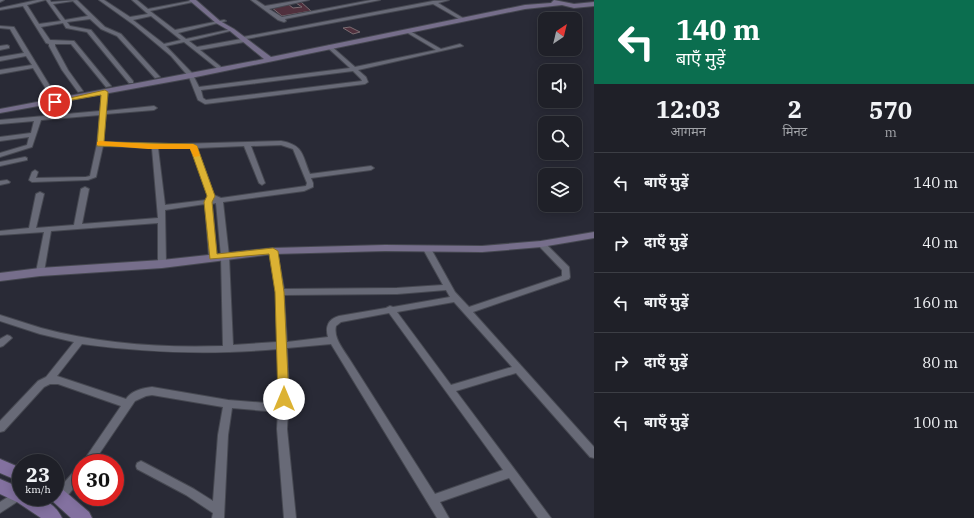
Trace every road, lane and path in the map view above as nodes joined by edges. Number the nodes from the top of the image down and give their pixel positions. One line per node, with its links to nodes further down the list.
1 (41, 0): 14 (street)
2 (71, 0): 13 (street); 23 (street)
3 (101, 0): 26 (street)
4 (135, 0): 20 (street)
5 (195, 0): 20 (street); 28 (street)
6 (253, 0): 18 (street)
7 (307, 0): 18 (street)
8 (378, 0): 25 (street)
9 (447, 0): 12 (street)
10 (540, 0): 24 (street)
11 (549, 0): 15 (street)
12 (431, 1): 24 (street); 31 (street)
13 (50, 2): 27 (street)
14 (24, 4): 19 (street); 29 (street)
15 (560, 4): 17 (street); 33 (street)
16 (594, 4): 17 (street)
17 (578, 6): 21 (street)
18 (264, 8): 25 (street)
19 (0, 9)
20 (147, 10): 22 (street)
21 (594, 10)
22 (153, 14): 26 (street); 34 (street)
23 (91, 16): 27 (street); 53 (street)
24 (461, 18): 47 (street)
25 (280, 19): 31 (street)
26 (129, 20): 38 (street)
27 (65, 21): 29 (street); 54 (street)
28 (222, 23): 32 (street); 34 (street)
29 (38, 26): 37 (street)
30 (0, 27): 45 (street)
31 (294, 29): 35 (street)
32 (232, 30): 35 (street); 36 (street)
33 (408, 31): 40 (street); 44 (street)
34 (175, 32): 36 (street)
35 (243, 39): 43 (street); 47 (street)
36 (186, 41): 38 (street); 43 (street)
37 (52, 43): 55 (street); 57 (street)
38 (162, 46): 52 (street)
39 (460, 46): 44 (street)
40 (330, 47): 47 (street); 50 (street)
41 (0, 48): 42 (street)
42 (7, 48)
43 (196, 49): 49 (street)
44 (440, 50): 50 (street)
45 (26, 54): 46 (street); 48 (street)
46 (0, 59)
47 (268, 59): 49 (street); 52 (street)
48 (34, 66): 51 (street); 58 (street)
49 (218, 67): 52 (street)
50 (352, 69): 56 (street); 56 (street)
51 (0, 72)
52 (190, 74): 53 (street); 55 (street); 56 (street)
53 (158, 77): 54 (street)
54 (131, 82): 55 (street)
55 (106, 89): 57 (street); 61 (street); 62 (street)
56 (198, 89)
57 (80, 91): 58 (street)
58 (53, 96): 59 (street)
59 (0, 105)
60 (154, 108): 62 (street)
61 (0, 111)
62 (104, 111): 63 (street); 67 (street)
63 (38, 118): 64 (street); 65 (street)
64 (0, 122)
65 (32, 134): 66 (street); 71 (street)
66 (0, 139)
67 (100, 141): 69 (street); 75 (street)
68 (247, 145): 70 (street); 76 (street); 77 (street)
69 (155, 146): 70 (street); 82 (street)
70 (193, 146): 80 (street)
71 (0, 155)
72 (25, 159): 73 (street)
73 (0, 164)
74 (371, 168): 76 (street)
75 (35, 172)
76 (307, 176): 81 (street)
77 (262, 183)
78 (85, 189): 84 (street)
79 (40, 194): 86 (street)
80 (210, 199): 81 (street); 82 (street); 93 (street)
81 (219, 200): 92 (street)
82 (162, 208): 83 (street)
83 (162, 220): 84 (street); 94 (street)
84 (78, 226): 85 (street)
85 (48, 229): 86 (street); 95 (street)
86 (32, 230): 87 (street)
87 (0, 233)
88 (594, 235): 89 (street)
89 (541, 244): 90 (street); 101 (street)
90 (426, 249): 91 (street); 97 (street)
91 (273, 251): 92 (street); 98 (street)
92 (225, 256): 93 (street); 106 (street)
93 (213, 257): 94 (street)
94 (162, 264): 95 (street)
95 (40, 272): 96 (street)
96 (0, 277)
97 (447, 287): 98 (street); 99 (street)
98 (280, 292): 105 (street)
99 (456, 299): 100 (street); 101 (street)
100 (390, 309): 104 (street); 109 (street)
101 (467, 311): 107 (street)
102 (0, 318): 103 (street)
103 (80, 340): 106 (street); 108 (street)
104 (333, 340): 105 (street); 124 (street)
105 (282, 346): 106 (street); 112 (street)
106 (228, 348)
107 (518, 369): 109 (street); 115 (street)
108 (49, 380): 110 (street); 113 (street)
109 (449, 389): 119 (street)
110 (128, 404): 111 (street); 114 (street)
111 (228, 404): 112 (street); 129 (street)
112 (283, 408): 132 (street)
113 (0, 428)
114 (93, 454)
115 (594, 454)
116 (0, 466): 118 (main road)
117 (141, 466): 129 (street)
118 (12, 471)
119 (511, 472): 124 (street); 134 (street)
120 (72, 480): 122 (street)
121 (0, 486): 123 (main road)
122 (64, 488)
123 (12, 492)
124 (432, 500): 133 (street)
125 (12, 501): 128 (street)
126 (64, 501): 131 (main road)
127 (38, 506): 130 (main road)
128 (0, 508)
129 (219, 515)
130 (53, 518)
131 (83, 518)
132 (290, 518)
133 (443, 518)
134 (545, 518)

